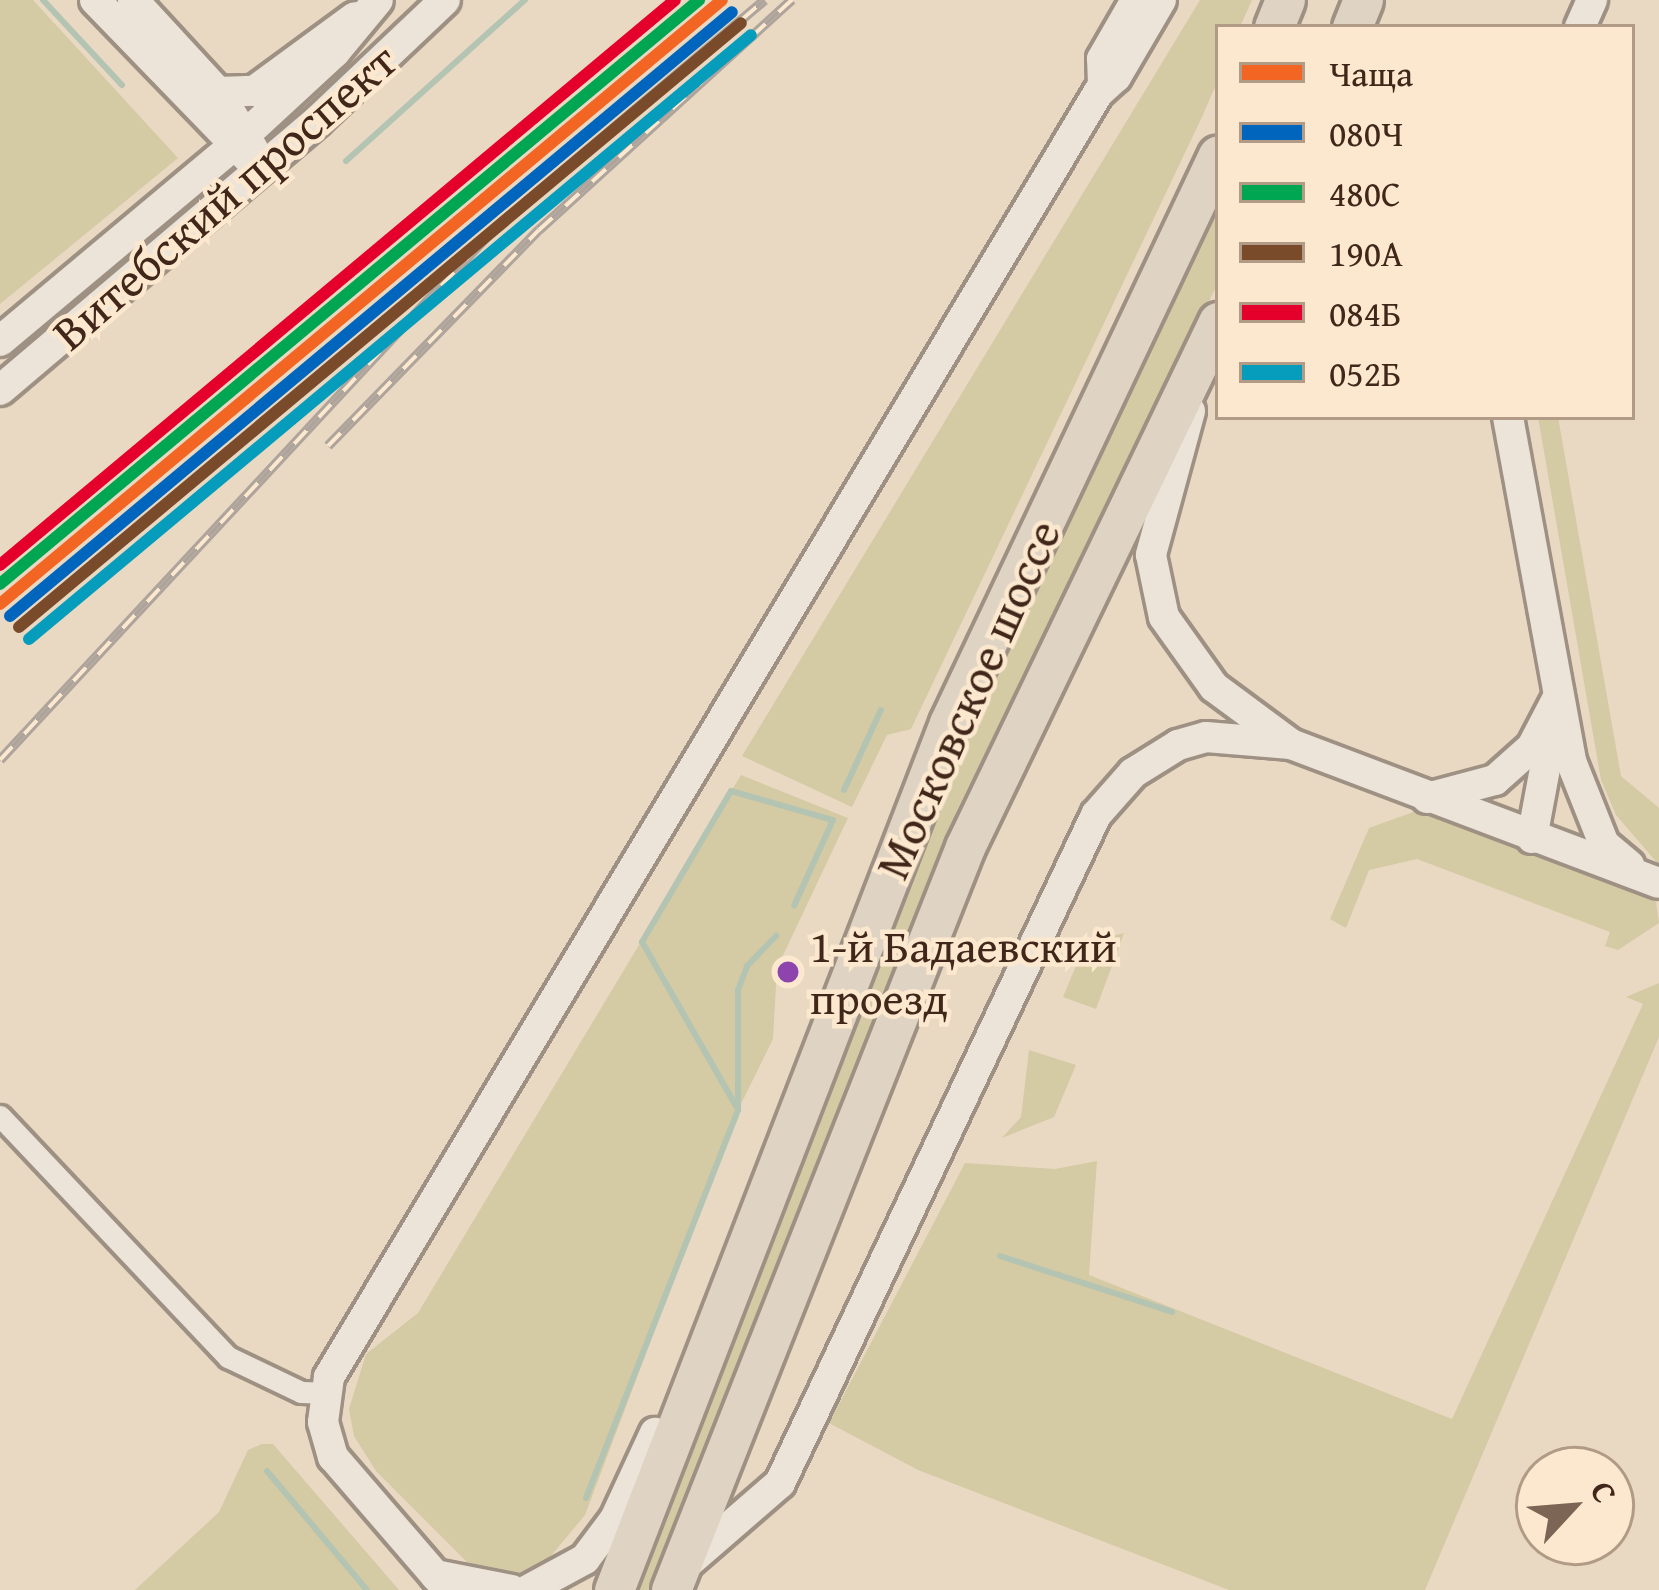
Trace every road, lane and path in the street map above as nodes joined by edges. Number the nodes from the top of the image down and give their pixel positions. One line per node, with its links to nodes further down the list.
1 (95, 0): 9 (street)
2 (133, 0): 8 (street)
3 (445, 0): 11 (street, Витебский проспект)
4 (1136, 0): 7 (street)
5 (1161, 0): 7 (street)
6 (371, 6): 8 (street); 9 (street, Витебский проспект)
7 (1103, 85): 24 (street)
8 (218, 92): 9 (street)
9 (238, 141): 11 (street); 14 (street, Витебский проспект)
10 (1215, 161): 23 (highway, Московское шоссе)
11 (264, 167): 15 (street, Витебский проспект)
12 (1215, 328): 25 (highway, Московское шоссе)
13 (1215, 329): 18 (street)
14 (0, 341)
15 (0, 390)
16 (1509, 420): 17 (street)
17 (1557, 699): 19 (street); 20 (street); 21 (street)
18 (1291, 744): 19 (street); 25 (street)
19 (1423, 798): 20 (street)
20 (1532, 838): 21 (street)
21 (1651, 880)
22 (0, 1116): 24 (street)
23 (695, 1366): 28 (street); 29 (highway, Московское шоссе)
24 (324, 1393): 26 (street)
25 (675, 1580)
26 (442, 1582): 27 (street)
27 (512, 1590)
28 (528, 1590)
29 (614, 1590)

